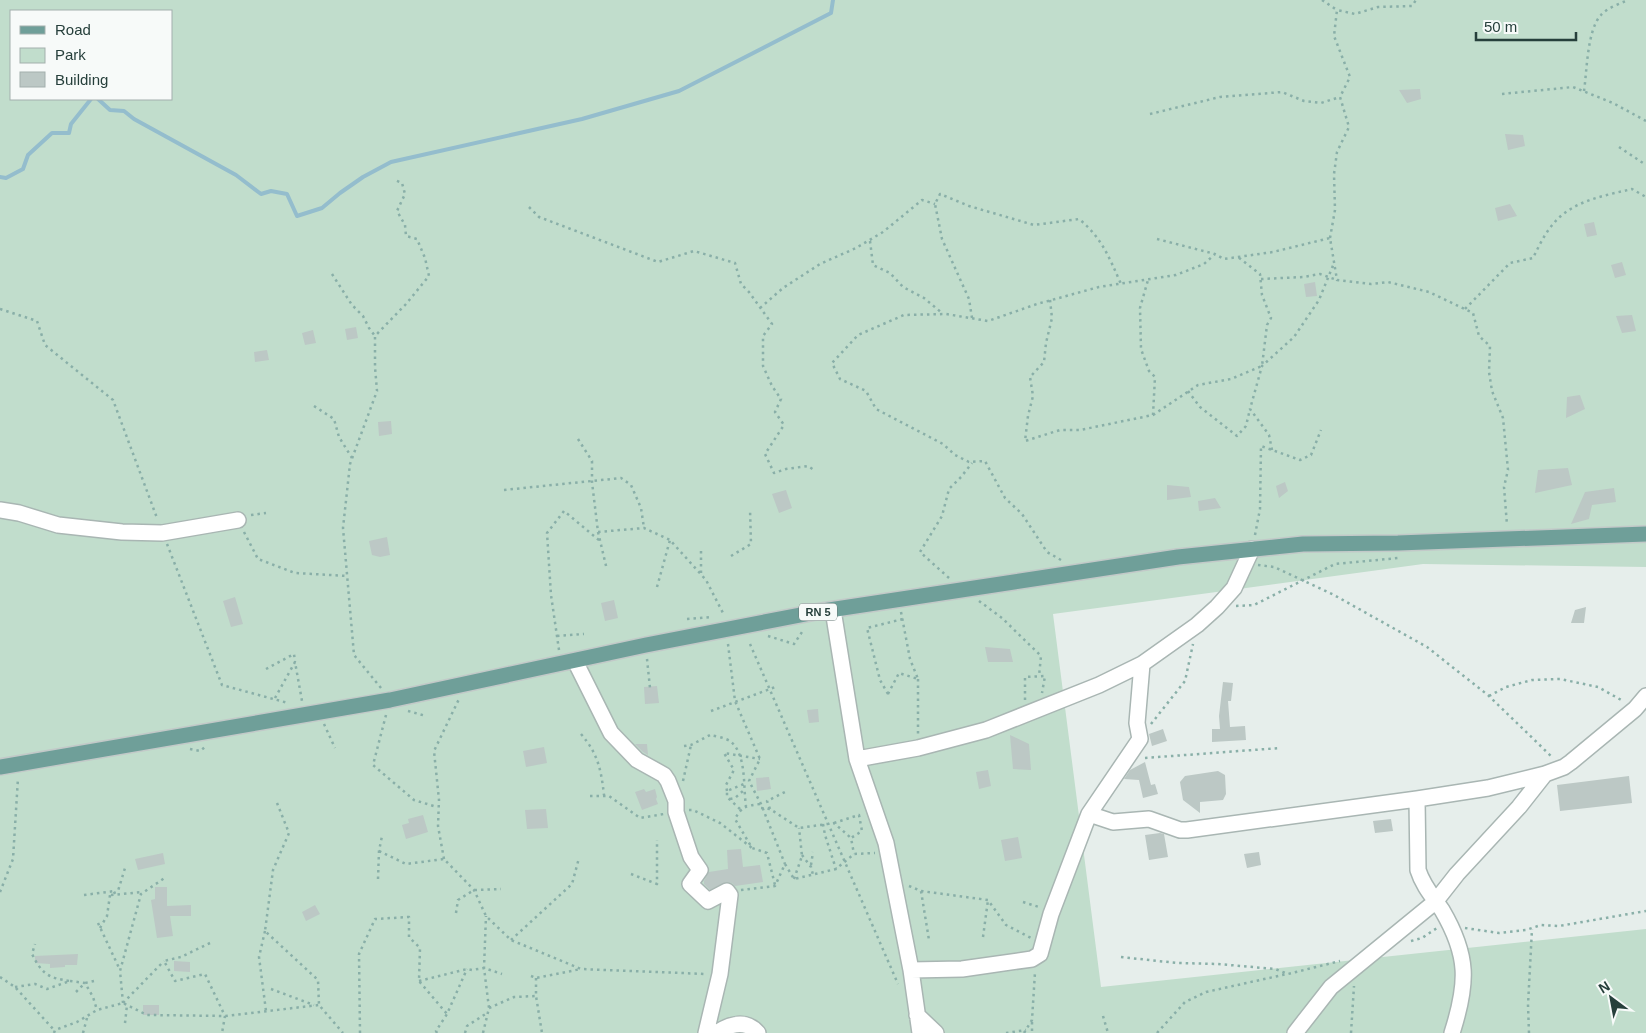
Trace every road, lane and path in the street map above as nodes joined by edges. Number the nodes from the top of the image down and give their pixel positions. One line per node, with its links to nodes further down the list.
1 (1322, 0): 4 (path)
2 (1416, 0): 4 (path)
3 (1628, 0): 5 (path)
4 (1337, 10): 7 (path)
5 (1584, 91): 6 (path); 9 (path)
6 (1502, 94)
7 (1340, 97): 8 (path); 16 (path)
8 (1150, 114)
9 (1646, 121)
10 (1619, 147): 11 (path)
11 (1646, 165)
12 (395, 180): 34 (path)
13 (1646, 198): 31 (path)
14 (935, 204): 18 (path); 27 (path); 33 (path)
15 (529, 207): 29 (path)
16 (1330, 238): 20 (path); 21 (path)
17 (1157, 239): 19 (path)
18 (870, 240): 29 (path); 32 (path)
19 (1215, 254): 20 (path); 25 (path)
20 (1238, 257): 24 (path)
21 (1334, 262): 23 (path); 26 (path)
22 (332, 274): 34 (path)
23 (1329, 278): 24 (path); 26 (path); 35 (path)
24 (1261, 279): 35 (path)
25 (1148, 280): 27 (path); 39 (path)
26 (1337, 280): 31 (path)
27 (1121, 284): 28 (path)
28 (1050, 300): 33 (path); 39 (path)
29 (760, 308): 45 (path)
30 (0, 309): 53 (path)
31 (1465, 309): 55 (path)
32 (944, 314): 33 (path); 44 (path)
33 (972, 318)
34 (376, 336): 43 (path)
35 (1262, 366): 36 (path); 38 (path)
36 (1188, 391): 38 (path); 39 (path)
37 (314, 406): 43 (path)
38 (1250, 409): 42 (path)
39 (1153, 414)
40 (1321, 430): 42 (path)
41 (578, 439): 46 (path)
42 (1272, 450): 58 (path)
43 (352, 458): 66 (path)
44 (972, 462): 64 (path); 69 (path)
45 (814, 470)
46 (592, 482): 47 (path); 51 (path); 52 (path)
47 (504, 490)
48 (750, 509): 60 (path)
49 (0, 510): 53 (street)
50 (238, 520): 53 (street); 66 (path)
51 (644, 528): 52 (path); 56 (path)
52 (598, 532): 57 (path)
53 (162, 533): 92 (path)
54 (1646, 534): 55 (main road, RN 5)
55 (1508, 539): 58 (main road, RN 5)
56 (670, 540): 65 (path); 68 (path)
57 (600, 541): 63 (path); 79 (path)
58 (1252, 549): 62 (street); 64 (main road, RN 5)
59 (701, 551): 65 (path)
60 (731, 556)
61 (1404, 558): 67 (path)
62 (1246, 563): 67 (path); 71 (street)
63 (607, 570)
64 (1082, 572): 69 (main road, RN 5)
65 (701, 574): 77 (path)
66 (348, 576): 93 (path)
67 (1302, 580): 71 (path); 91 (path)
68 (657, 587)
69 (962, 589): 70 (main road, RN 5); 86 (path)
70 (898, 599): 72 (main road, RN 5); 75 (path)
71 (1217, 607): 76 (street)
72 (833, 610): 77 (main road, RN 5); 109 (street)
73 (715, 616): 74 (path)
74 (687, 619)
75 (903, 619): 87 (path); 87 (path)
76 (1197, 625): 84 (street); 100 (path)
77 (725, 630): 81 (main road, RN 5); 94 (path)
78 (584, 634): 79 (path)
79 (557, 636): 83 (path)
80 (750, 644): 199 (path)
81 (646, 645): 83 (main road, RN 5); 90 (path)
82 (295, 662): 85 (path); 92 (path); 98 (path)
83 (568, 662): 88 (main road, RN 5); 126 (street)
84 (1142, 664): 97 (street); 100 (street)
85 (266, 669)
86 (1038, 676): 97 (path); 97 (path)
87 (918, 679): 104 (path)
88 (468, 682): 93 (main road, RN 5); 125 (path)
89 (778, 686): 94 (path)
90 (650, 688)
91 (1489, 696): 95 (path); 112 (path)
92 (274, 698): 98 (path)
93 (390, 700): 98 (main road, RN 5); 125 (path)
94 (736, 701): 96 (path); 108 (path)
95 (1643, 703): 112 (street)
96 (711, 711)
97 (1031, 711): 104 (street)
98 (309, 712): 103 (path); 110 (main road, RN 5)
99 (580, 734): 118 (path)
100 (1140, 739): 129 (street)
101 (691, 745): 102 (path); 106 (path); 126 (path)
102 (684, 746)
103 (335, 748)
104 (918, 748): 109 (street)
105 (1280, 748): 107 (path)
106 (740, 756): 108 (path); 114 (path); 116 (path)
107 (1138, 758)
108 (760, 759): 124 (path)
109 (857, 759): 134 (street)
110 (18, 764): 111 (main road, RN 5); 158 (path)
111 (0, 767)
112 (1564, 767): 113 (street)
113 (1545, 774): 121 (street); 163 (street)
114 (744, 784): 115 (path); 116 (path)
115 (744, 790): 120 (path); 123 (path)
116 (727, 791): 120 (path)
117 (787, 791): 127 (path)
118 (604, 795): 119 (path); 126 (path)
119 (590, 796)
120 (730, 799): 128 (path)
121 (1417, 799): 129 (street); 163 (street)
122 (276, 803): 171 (path)
123 (746, 806): 124 (path); 128 (path)
124 (761, 806): 127 (path); 144 (path)
125 (437, 807): 143 (path)
126 (676, 807): 137 (path); 157 (street)
127 (770, 809): 132 (path)
128 (740, 810): 137 (path)
129 (1088, 814): 180 (street)
130 (834, 823): 131 (path); 135 (path); 135 (path)
131 (823, 824): 132 (path); 147 (path)
132 (799, 828): 140 (path)
133 (382, 836): 138 (path)
134 (884, 837): 141 (path); 186 (street)
135 (851, 838): 141 (path)
136 (657, 840): 148 (path)
137 (752, 848): 153 (path)
138 (379, 850): 143 (path); 151 (path)
139 (813, 852): 145 (path)
140 (802, 854): 145 (path); 152 (path)
141 (854, 854): 147 (path)
142 (579, 858): 174 (path)
143 (444, 859): 155 (path)
144 (784, 864): 152 (path); 153 (path)
145 (811, 867): 149 (path)
146 (125, 868): 156 (path)
147 (836, 869): 149 (path)
148 (631, 874)
149 (813, 875): 152 (path)
150 (166, 877): 159 (path)
151 (378, 879)
152 (794, 879)
153 (775, 886): 157 (path)
154 (501, 889): 155 (path)
155 (474, 890): 165 (path); 166 (path)
156 (118, 891): 160 (path); 161 (path)
157 (727, 891): 189 (street)
158 (0, 892)
159 (141, 894): 161 (path); 187 (path)
160 (84, 895)
161 (110, 895): 169 (path)
162 (988, 900): 172 (path); 173 (path); 175 (path)
163 (1435, 902): 168 (street); 182 (street)
164 (1646, 911): 170 (path)
165 (456, 912)
166 (486, 916): 174 (path); 183 (path)
167 (98, 923): 169 (path)
168 (1451, 926): 170 (path); 176 (path); 240 (street)
169 (100, 928): 187 (path)
170 (1532, 929): 241 (path)
171 (265, 931): 206 (path); 209 (path)
172 (1020, 932)
173 (983, 937)
174 (511, 940): 185 (path)
175 (929, 940)
176 (1405, 942)
177 (210, 943): 181 (path)
178 (34, 944): 194 (path)
179 (1120, 957): 190 (path)
180 (1036, 958): 186 (street); 216 (path)
181 (164, 961): 203 (path); 213 (path)
182 (1350, 963): 190 (path); 238 (street); 239 (path)
183 (484, 968): 184 (path); 188 (path); 207 (path)
184 (467, 969): 196 (path); 211 (path)
185 (581, 969): 189 (path); 193 (path)
186 (911, 970): 212 (street)
187 (120, 971): 203 (path)
188 (502, 974)
189 (720, 974): 228 (street)
190 (1288, 974): 237 (path)
191 (531, 976): 193 (path)
192 (0, 978): 198 (path)
193 (536, 978): 202 (path)
194 (70, 981): 197 (path); 198 (path)
195 (94, 981): 197 (path)
196 (419, 981): 211 (path); 223 (path)
197 (84, 983): 201 (path); 208 (path)
198 (14, 987): 219 (path)
199 (900, 988)
200 (271, 989): 205 (path)
201 (76, 992)
202 (536, 996): 207 (path); 227 (path)
203 (123, 1003): 204 (path); 208 (path)
204 (127, 1005): 213 (path); 217 (path)
205 (315, 1005): 206 (path); 209 (path)
206 (320, 1005): 222 (path)
207 (489, 1008): 210 (path)
208 (97, 1010): 215 (path)
209 (266, 1010): 213 (path)
210 (488, 1013): 225 (path); 226 (path)
211 (447, 1014): 224 (path)
212 (917, 1015): 231 (street); 232 (street)
213 (225, 1016): 221 (path)
214 (1103, 1016): 236 (path)
215 (87, 1017): 219 (path); 220 (path)
216 (1032, 1020): 218 (path); 235 (path)
217 (125, 1023)
218 (1026, 1030): 233 (path); 234 (path)
219 (54, 1031)
220 (83, 1033)
221 (222, 1033)
222 (343, 1033)
223 (360, 1033)
224 (437, 1033)
225 (465, 1033)
226 (483, 1033)
227 (542, 1033)
228 (706, 1033)
229 (716, 1033): 230 (street)
230 (758, 1033)
231 (920, 1033)
232 (936, 1033)
233 (1006, 1033)
234 (1024, 1033)
235 (1032, 1033)
236 (1108, 1033)
237 (1156, 1033)
238 (1295, 1033)
239 (1351, 1033)
240 (1452, 1033)
241 (1529, 1033)

